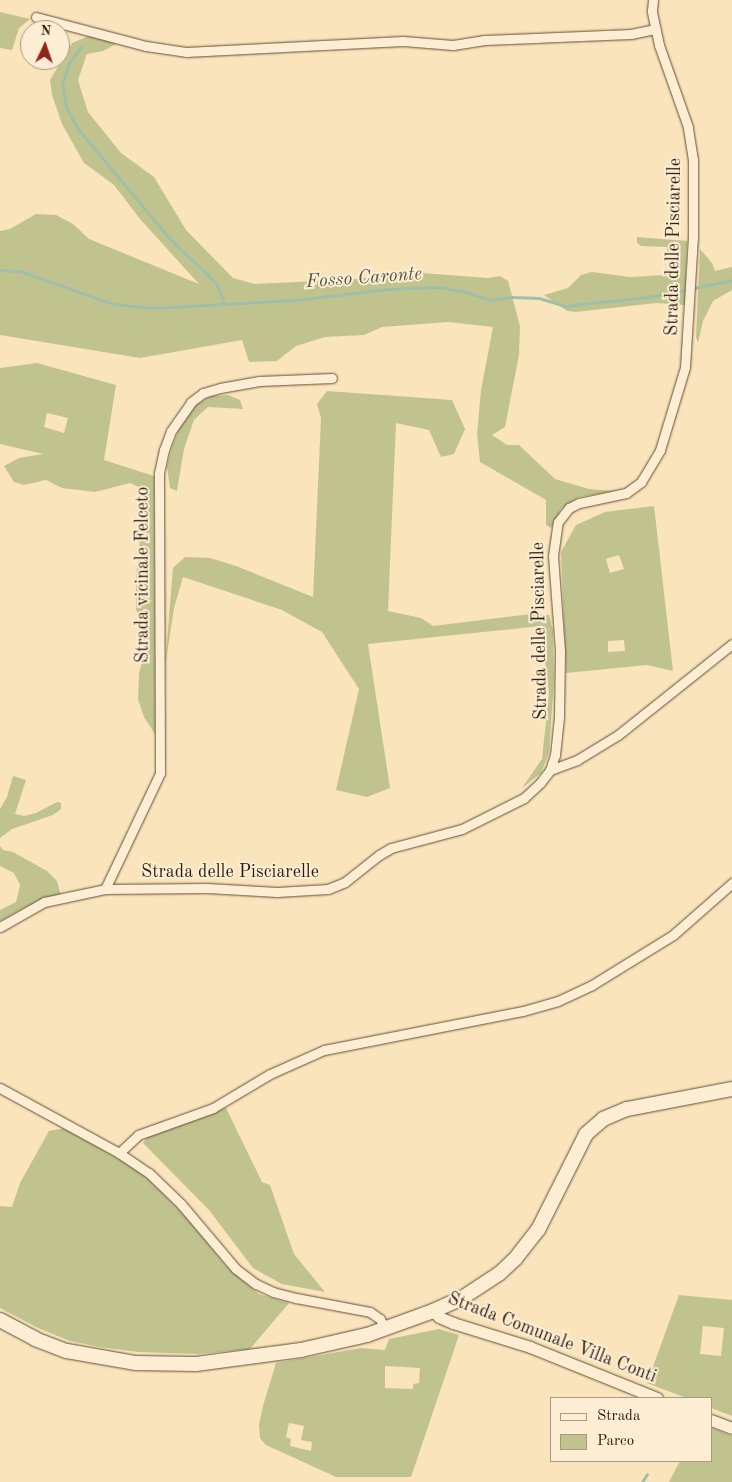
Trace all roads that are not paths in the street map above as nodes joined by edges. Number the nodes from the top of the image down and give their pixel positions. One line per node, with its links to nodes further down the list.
1 (653, 0): 3 (street, Strada delle Pisciarelle)
2 (36, 17): 3 (street)
3 (655, 29): 6 (street, Strada delle Pisciarelle)
4 (332, 378): 8 (street, Strada vicinale Felceto)
5 (732, 644): 6 (street)
6 (550, 770): 8 (street, Strada delle Pisciarelle)
7 (732, 883): 12 (street)
8 (105, 889): 9 (street, Strada delle Pisciarelle)
9 (0, 927)
10 (0, 1088): 12 (street)
11 (732, 1089): 13 (main road)
12 (118, 1153): 15 (street)
13 (433, 1311): 15 (main road); 16 (street, Strada Comunale Villa Conti)
14 (0, 1320): 15 (main road)
15 (385, 1329)
16 (655, 1397)
17 (712, 1420): 18 (street)
18 (732, 1428)

